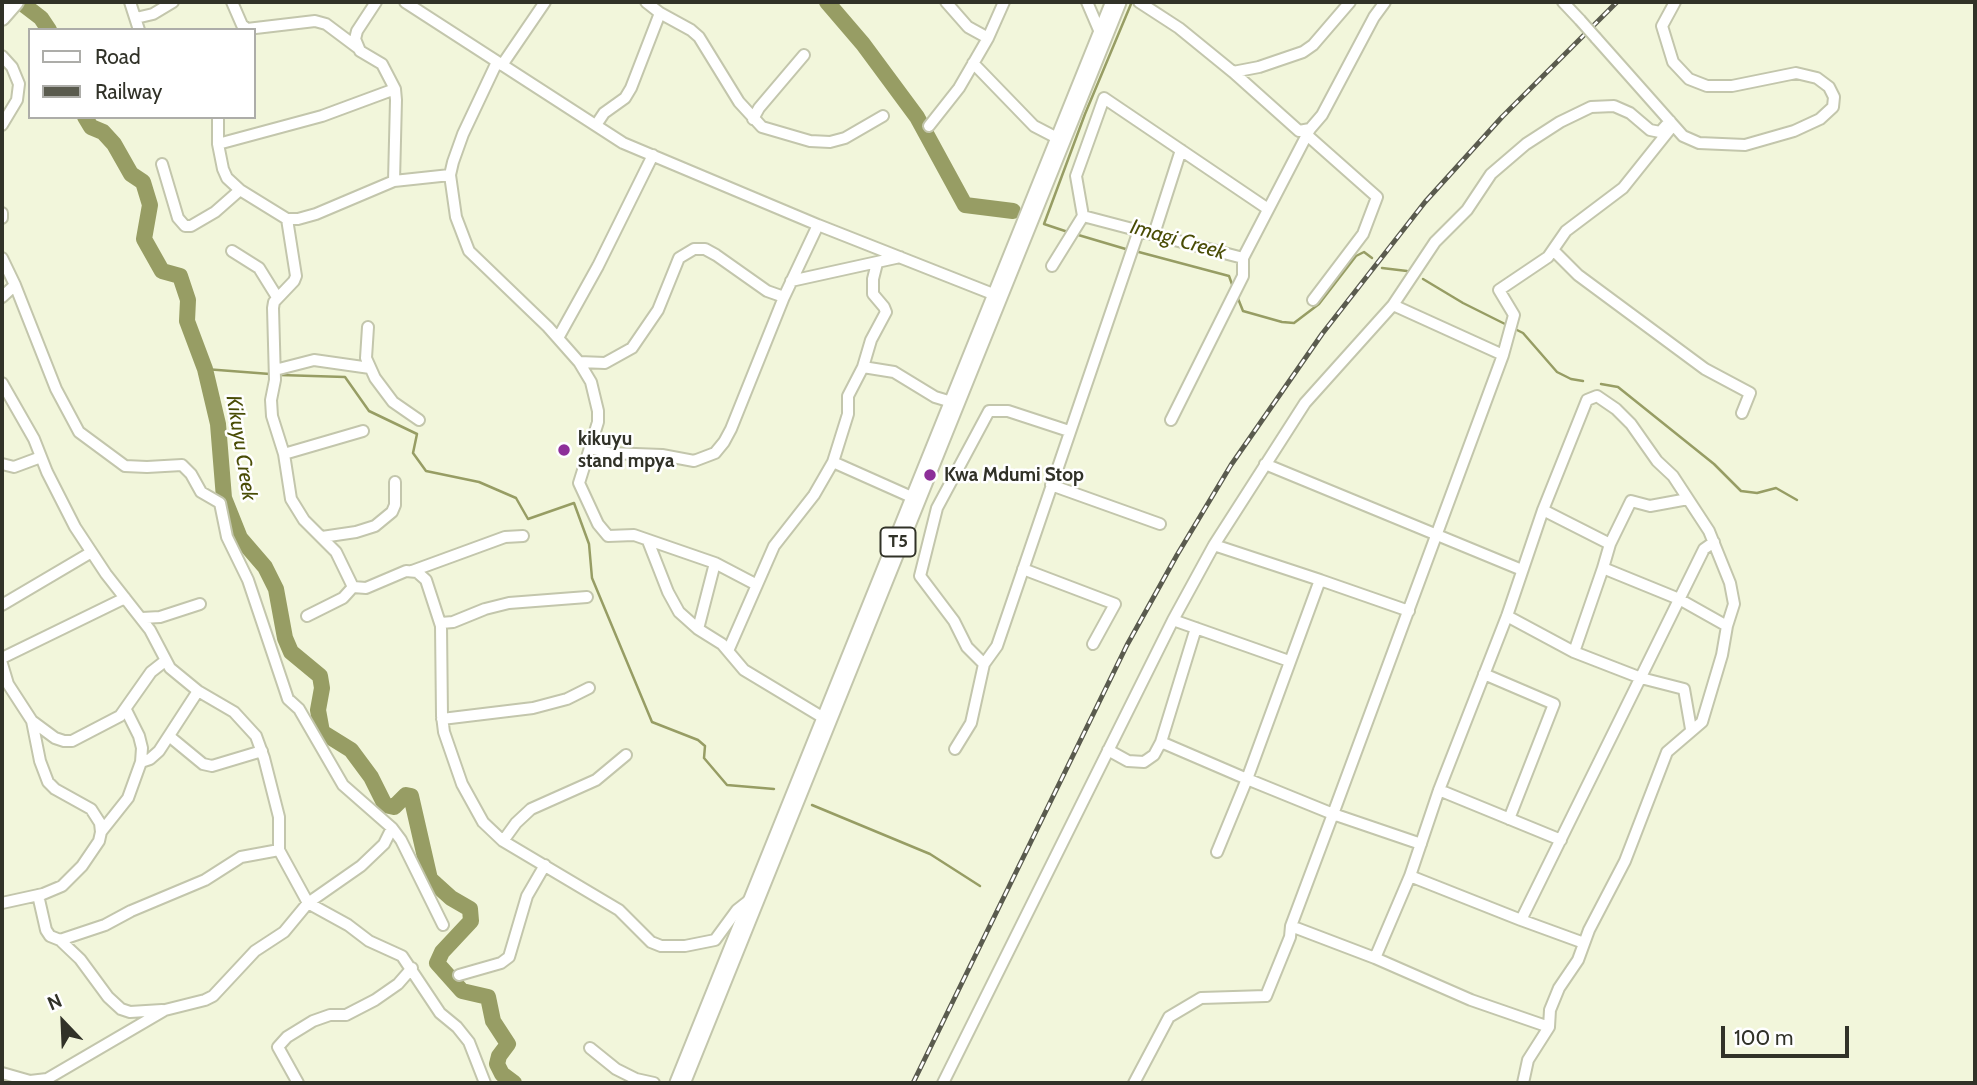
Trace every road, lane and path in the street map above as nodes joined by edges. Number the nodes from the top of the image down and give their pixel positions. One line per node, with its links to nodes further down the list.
1 (16, 2): 19 (street)
2 (130, 2): 20 (street)
3 (173, 2): 20 (street)
4 (232, 2): 21 (street)
5 (376, 2): 25 (street)
6 (405, 2): 29 (street)
7 (545, 2): 29 (street)
8 (646, 2): 18 (street)
9 (946, 2): 24 (street)
10 (1003, 2): 24 (street)
11 (1087, 2): 23 (street)
12 (1116, 2): 23 (highway, T5)
13 (1139, 2): 30 (street)
14 (1350, 2): 30 (street)
15 (1385, 2): 39 (street)
16 (1563, 2): 35 (street, bridge)
17 (1675, 2): 35 (street)
18 (660, 13): 34 (street); 37 (street)
19 (2, 18)
20 (137, 24)
21 (246, 28)
22 (255, 28): 25 (street)
23 (1102, 37): 40 (highway, T5)
24 (988, 38): 28 (street)
25 (358, 48): 31 (street)
26 (804, 55): 34 (street)
27 (2, 56): 36 (street)
28 (974, 63): 38 (street); 40 (street)
29 (500, 64): 37 (street); 45 (street)
30 (1233, 72): 39 (street)
31 (395, 89): 41 (street); 46 (street)
32 (883, 116): 34 (street)
33 (218, 119): 41 (street)
34 (752, 119)
35 (1672, 123): 54 (street); 68 (street)
36 (2, 125)
37 (596, 125): 43 (street)
38 (929, 126)
39 (1308, 132): 48 (street); 67 (street)
40 (1061, 140): 64 (highway, T5)
41 (218, 144): 47 (street)
42 (1181, 150): 48 (street); 49 (street); 53 (street)
43 (653, 155): 51 (street); 70 (street)
44 (162, 164): 47 (street)
45 (450, 175): 46 (street); 70 (street)
46 (394, 181): 50 (street)
47 (240, 190): 50 (street)
48 (1268, 209): 58 (street)
49 (1083, 216): 52 (street); 60 (street)
50 (287, 219): 66 (street)
51 (818, 225): 56 (street); 61 (street)
52 (1139, 230): 53 (street); 81 (street)
53 (1154, 234): 58 (street)
54 (1553, 250): 71 (street); 78 (street)
55 (232, 251): 66 (street)
56 (900, 257): 59 (street); 64 (street)
57 (2, 258): 62 (street)
58 (1243, 258): 80 (street)
59 (877, 263): 61 (street); 73 (street)
60 (1052, 266)
61 (791, 281): 63 (street)
62 (15, 285): 65 (street); 154 (street)
63 (784, 296): 72 (street); 83 (street)
64 (998, 296): 77 (highway, T5)
65 (2, 297)
66 (278, 297): 75 (street)
67 (1313, 300)
68 (1393, 305): 71 (street); 88 (street)
69 (368, 327): 74 (street)
70 (558, 338): 72 (street)
71 (1503, 355): 97 (street)
72 (579, 362): 83 (street)
73 (863, 366): 77 (street); 86 (street)
74 (370, 368): 75 (street); 79 (street)
75 (275, 370): 84 (street)
76 (2, 383): 85 (street)
77 (955, 402): 91 (highway, T5)
78 (1742, 413)
79 (418, 420)
80 (1171, 420)
81 (1069, 431): 90 (street); 93 (street)
82 (363, 432): 84 (street)
83 (590, 448): 99 (street)
84 (284, 454): 98 (street)
85 (41, 457): 87 (street); 103 (street)
86 (833, 462): 91 (street); 110 (street)
87 (2, 464)
88 (1265, 464): 97 (street); 102 (street)
89 (395, 482): 98 (street)
90 (1051, 485): 95 (street); 106 (street)
91 (916, 497): 93 (street); 140 (highway, T5)
92 (1688, 499): 94 (street); 100 (street); 101 (street)
93 (937, 509): 133 (street)
94 (1543, 510): 101 (street); 108 (street)
95 (1160, 524)
96 (523, 536): 107 (street)
97 (1437, 536): 108 (street); 117 (street)
98 (322, 537): 111 (street)
99 (648, 541): 104 (street); 125 (street)
100 (1714, 542): 114 (street); 123 (street)
101 (1610, 544): 105 (street)
102 (1214, 545): 109 (street); 121 (street)
103 (90, 553): 113 (street); 116 (street)
104 (715, 563): 110 (street); 125 (street)
105 (1603, 568): 114 (street); 128 (street)
106 (1023, 569): 126 (street); 133 (street)
107 (412, 570): 111 (street); 122 (street)
108 (1522, 570): 119 (street)
109 (1320, 580): 117 (street); 131 (street)
110 (757, 585): 127 (street)
111 (353, 587): 118 (street)
112 (587, 597): 122 (street)
113 (125, 598): 120 (street); 129 (street)
114 (1679, 599): 123 (street); 135 (street)
115 (200, 604): 120 (street)
116 (2, 605)
117 (1409, 611): 152 (street)
118 (307, 616)
119 (1507, 616): 128 (street); 134 (street)
120 (142, 618): 130 (street)
121 (1173, 620): 124 (street); 146 (street)
122 (441, 623): 139 (street)
123 (1727, 626): 142 (street)
124 (1196, 628): 131 (street); 144 (street)
125 (698, 629): 127 (street)
126 (1093, 644)
127 (728, 651): 140 (street)
128 (1574, 652): 135 (street)
129 (2, 658)
130 (165, 661): 137 (street); 138 (street)
131 (1289, 661): 150 (street)
132 (2, 664): 141 (street)
133 (984, 664): 145 (street)
134 (1484, 674): 151 (street); 153 (street)
135 (1641, 678): 142 (street); 156 (street)
136 (589, 688): 139 (street)
137 (198, 691): 143 (street); 147 (street)
138 (125, 710): 141 (street); 149 (street)
139 (442, 719): 157 (street)
140 (827, 720): 163 (highway, T5)
141 (32, 721): 155 (street)
142 (1691, 729): 171 (street)
143 (169, 736): 147 (street); 149 (street)
144 (1161, 742): 146 (street); 150 (street)
145 (955, 749)
146 (1108, 750): 185 (street)
147 (262, 751): 159 (street)
148 (626, 755): 157 (street)
149 (141, 762): 155 (street)
150 (1247, 779): 152 (street); 160 (street)
151 (1439, 790): 153 (street); 158 (street)
152 (1333, 814): 158 (street); 169 (street)
153 (1509, 818): 156 (street)
154 (392, 828): 166 (street); 168 (street)
155 (101, 832): 164 (street)
156 (1561, 840): 167 (street)
157 (503, 841): 161 (street)
158 (1421, 844): 162 (street)
159 (279, 850): 166 (street); 170 (street)
160 (1217, 852)
161 (545, 865): 163 (street); 174 (street)
162 (1410, 877): 167 (street); 172 (street)
163 (757, 893): 184 (highway, T5)
164 (38, 895): 165 (street); 170 (street)
165 (2, 903)
166 (308, 903): 173 (street); 175 (street)
167 (1521, 920): 171 (street)
168 (443, 925)
169 (1292, 926): 172 (street); 186 (street)
170 (60, 940): 176 (street)
171 (1584, 943): 178 (street)
172 (1375, 958): 178 (street)
173 (412, 968): 181 (street); 182 (street)
174 (460, 975)
175 (165, 1010): 176 (street); 177 (street)
176 (130, 1012): 177 (street)
177 (139, 1026): 180 (street)
178 (1549, 1027): 187 (street)
179 (590, 1048): 183 (street)
180 (2, 1073)
181 (298, 1083)
182 (485, 1083)
183 (654, 1083)
184 (680, 1083)
185 (943, 1083)
186 (1134, 1083)
187 (1523, 1083)

